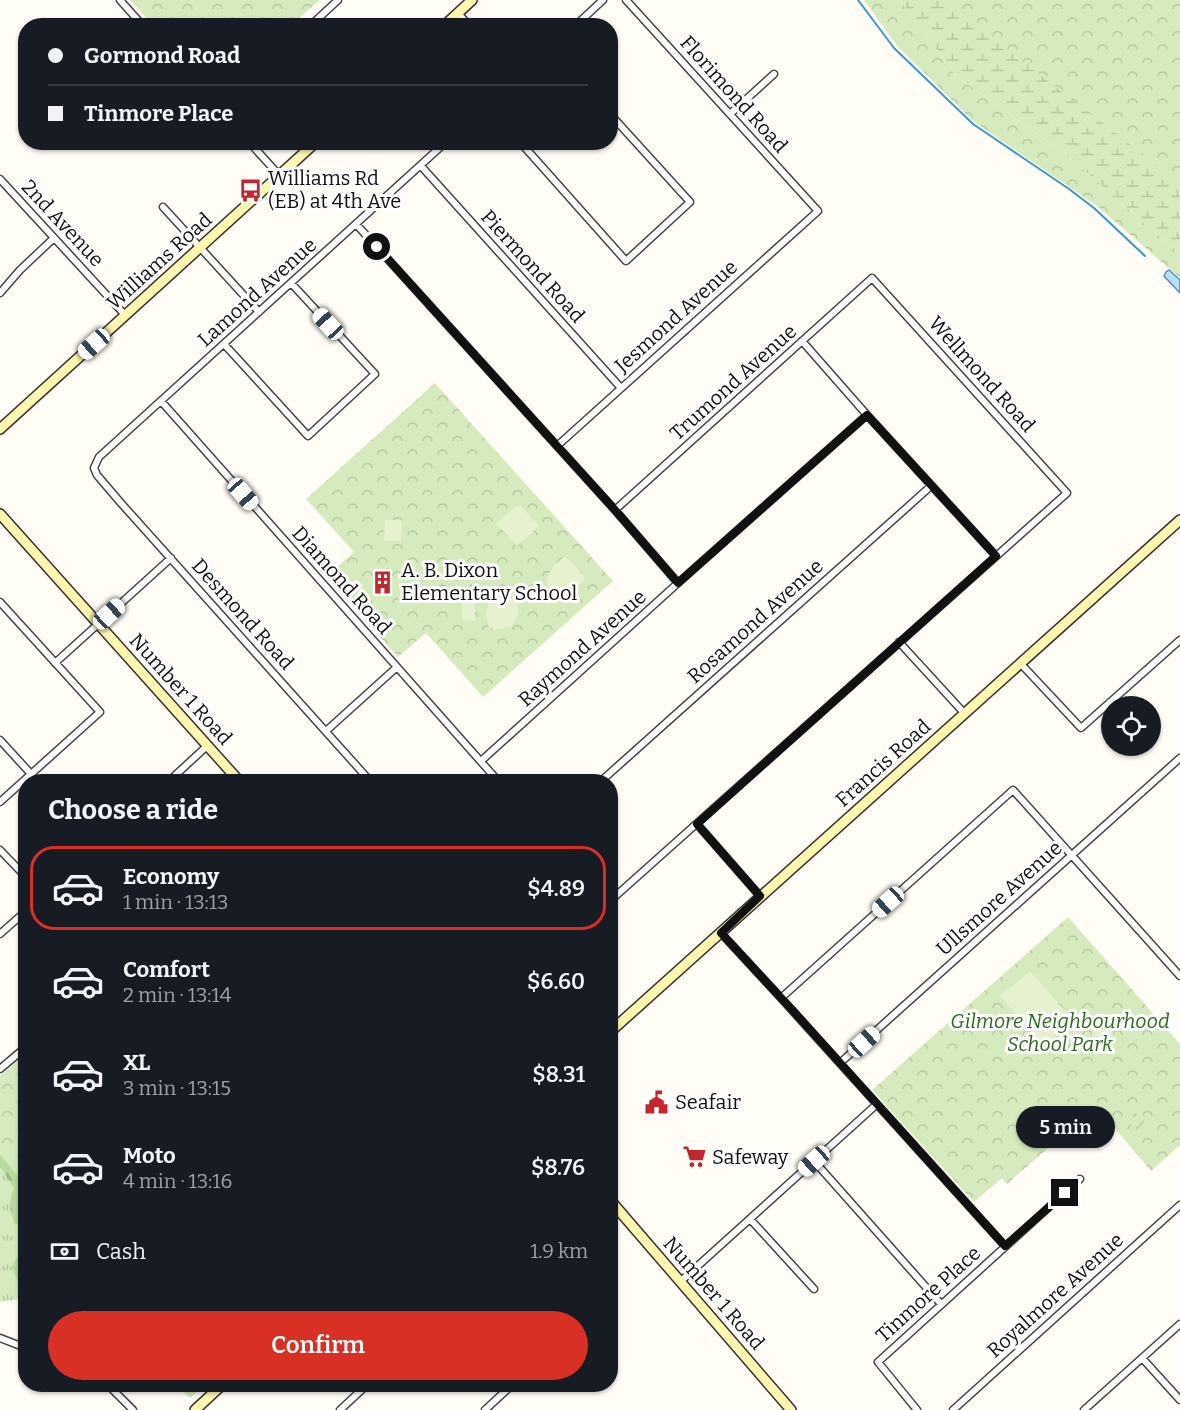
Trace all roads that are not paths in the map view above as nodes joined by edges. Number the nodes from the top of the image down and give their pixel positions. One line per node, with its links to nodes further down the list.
1 (120, 0): 7 (street)
2 (338, 0): 8 (street)
3 (472, 0): 6 (street)
4 (603, 0): 11 (street)
5 (626, 0): 13 (street, Florimond Road)
6 (458, 13): 9 (street); 10 (street)
7 (136, 18)
8 (319, 18)
9 (453, 18)
10 (463, 18)
11 (584, 18)
12 (774, 74): 13 (street)
13 (730, 114): 23 (street, Florimond Road)
14 (618, 123): 18 (street)
15 (256, 150): 20 (street)
16 (308, 150): 20 (street, Williams Road)
17 (438, 150): 19 (street, Lamond Avenue)
18 (527, 150)
19 (421, 166): 24 (street, Lamond Avenue); 34 (street, Piermond Road)
20 (280, 176): 26 (street, Williams Road)
21 (0, 179): 25 (street, 2nd Avenue)
22 (163, 207): 26 (street)
23 (818, 211): 34 (street, Jesmond Avenue)
24 (356, 224): 28 (street, Lamond Avenue); 38 (street)
25 (54, 238): 29 (street); 31 (street, 2nd Avenue)
26 (200, 248): 30 (street); 31 (street, Williams Road)
27 (872, 278): 32 (street, Trumond Avenue); 44 (street, Wellmond Road)
28 (291, 283): 30 (street, Lamond Avenue); 33 (street)
29 (0, 293)
30 (259, 312): 33 (street, Lamond Avenue)
31 (125, 315): 37 (street, Williams Road)
32 (802, 341): 36 (street); 41 (street, Trumond Avenue)
33 (224, 344): 35 (street, Lamond Avenue)
34 (621, 388): 38 (street, Jesmond Avenue)
35 (161, 401): 39 (street, Lamond Avenue); 53 (street, Diamond Road)
36 (867, 415): 40 (street); 46 (street, Raymond Avenue)
37 (0, 429)
38 (557, 446): 41 (street)
39 (94, 468): 45 (street, Desmond Road)
40 (931, 486): 44 (street); 65 (street, Rosamond Avenue)
41 (615, 510): 46 (street)
42 (0, 514): 48 (street, Number 1 Road)
43 (1180, 520): 52 (street, Francis Road)
44 (996, 556): 50 (street)
45 (171, 558): 48 (street); 55 (street, Desmond Road)
46 (678, 583): 59 (street, Raymond Avenue)
47 (0, 602): 51 (street)
48 (98, 624): 51 (street); 57 (street, Number 1 Road)
49 (1180, 640): 52 (street)
50 (899, 642): 54 (street); 68 (street)
51 (55, 663): 60 (street)
52 (1021, 664): 54 (street, Francis Road)
53 (397, 667): 55 (street); 59 (street, Diamond Road)
54 (965, 714): 73 (street, Francis Road)
55 (326, 731): 63 (street, Desmond Road)
56 (0, 740): 60 (street)
57 (207, 746): 61 (street); 62 (street, Number 1 Road)
58 (1180, 758): 70 (street, Ullsmore Avenue)
59 (481, 762): 64 (street, Diamond Road)
60 (31, 774)
61 (177, 774)
62 (233, 774)
63 (364, 774)
64 (492, 774)
65 (609, 774)
66 (18, 786): 67 (street)
67 (0, 802)
68 (697, 824): 72 (street); 73 (street)
69 (0, 849): 71 (street)
70 (1071, 855): 77 (street); 78 (street); 81 (street, Ullsmore Avenue)
71 (18, 868)
72 (618, 894)
73 (760, 896): 75 (street, Francis Road)
74 (18, 918): 76 (street)
75 (721, 933): 78 (street); 79 (street, Francis Road)
76 (0, 934)
77 (1180, 976)
78 (781, 998): 81 (street)
79 (618, 1025)
80 (18, 1054): 82 (street)
81 (840, 1063): 83 (street)
82 (0, 1069)
83 (876, 1105): 84 (street); 89 (street)
84 (814, 1161): 88 (street); 92 (street)
85 (1080, 1179): 89 (street, Tinmore Place)
86 (1180, 1205): 108 (street, Royalmore Avenue)
87 (618, 1209): 90 (street, Number 1 Road)
88 (750, 1219): 90 (street); 91 (street)
89 (1005, 1246): 92 (street, Tinmore Place)
90 (681, 1281): 106 (street, Number 1 Road)
91 (814, 1289)
92 (941, 1304): 107 (street, Tinmore Place)
93 (1180, 1324): 96 (street)
94 (0, 1338): 95 (street)
95 (18, 1345)
96 (1142, 1358): 101 (street); 109 (street)
97 (115, 1392): 102 (street)
98 (214, 1392): 103 (street)
99 (359, 1392): 104 (street)
100 (504, 1392): 105 (street)
101 (1180, 1400)
102 (132, 1410)
103 (195, 1410)
104 (340, 1410)
105 (485, 1410)
106 (791, 1410)
107 (918, 1410)
108 (953, 1410)
109 (1084, 1410)

